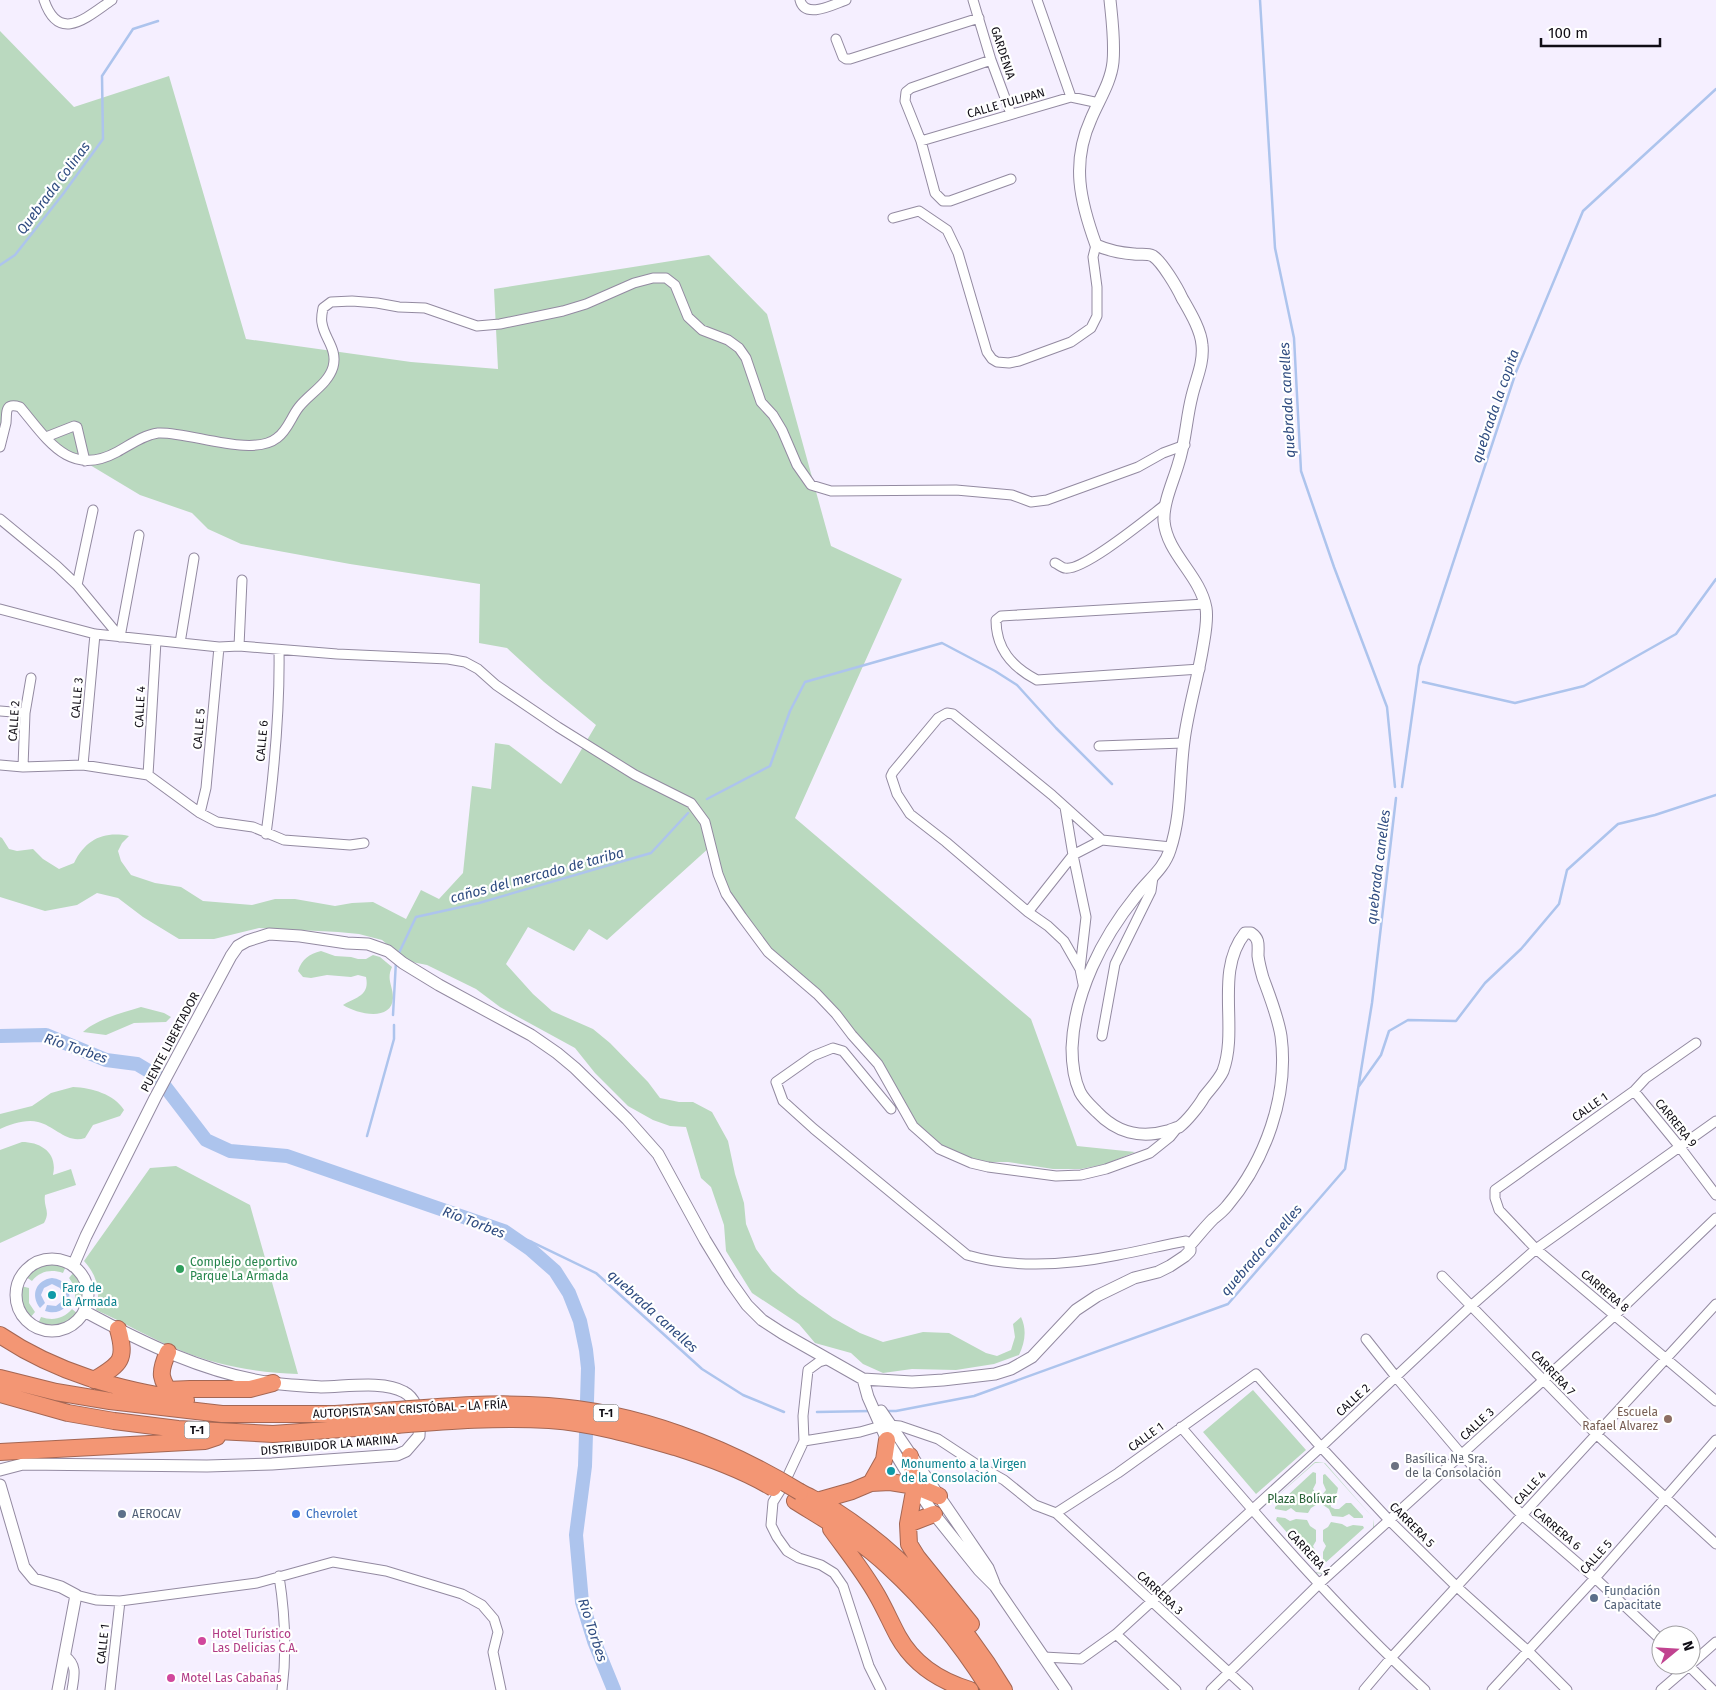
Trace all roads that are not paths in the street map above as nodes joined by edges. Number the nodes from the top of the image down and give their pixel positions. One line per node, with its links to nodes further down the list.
1 (44, 0): 2 (street)
2 (112, 0)
3 (800, 0): 4 (street)
4 (846, 0)
5 (973, 0): 8 (street, GARDENIA)
6 (1037, 0): 11 (street)
7 (1110, 0): 12 (street)
8 (979, 18): 9 (street); 10 (street, GARDENIA)
9 (836, 39)
10 (991, 60): 13 (street, GARDENIA); 14 (street)
11 (1071, 97): 12 (street, CALLE TULIPAN); 13 (street, CALLE TULIPAN)
12 (1099, 103): 17 (street)
13 (1011, 114): 14 (street, CALLE TULIPAN)
14 (921, 141): 15 (street)
15 (1011, 179)
16 (893, 218): 17 (street)
17 (1096, 245): 19 (street)
18 (46, 437): 20 (street); 21 (street); 21 (street)
19 (1185, 445): 21 (street); 22 (street)
20 (0, 447)
21 (84, 461)
22 (1166, 504): 27 (street); 30 (street)
23 (93, 510): 29 (street)
24 (0, 519): 29 (street)
25 (138, 535): 33 (street)
26 (194, 558): 35 (street)
27 (1055, 563)
28 (242, 580): 36 (street)
29 (77, 585): 33 (street)
30 (1205, 604): 39 (street); 39 (street)
31 (0, 609): 32 (street)
32 (95, 634): 33 (street); 46 (street, CALLE 3)
33 (120, 637): 34 (street)
34 (156, 641): 35 (street); 48 (street, CALLE 4)
35 (180, 643): 37 (street)
36 (239, 646): 37 (street); 38 (street)
37 (218, 647): 50 (street, CALLE 5)
38 (280, 650): 51 (street, CALLE 6); 65 (street)
39 (1200, 669): 43 (street)
40 (31, 678): 42 (street, CALLE 2)
41 (0, 711): 42 (street)
42 (26, 714): 47 (street, CALLE 2)
43 (1183, 743): 44 (street); 54 (street)
44 (1099, 746)
45 (0, 765): 47 (street)
46 (83, 765): 47 (street); 48 (street)
47 (23, 767)
48 (148, 775): 50 (street)
49 (1065, 807): 52 (street); 55 (street); 57 (street)
50 (200, 813): 51 (street)
51 (266, 834): 53 (street)
52 (1102, 840): 54 (street); 55 (street)
53 (364, 843)
54 (1171, 847): 56 (street)
55 (1073, 855): 57 (street); 58 (street)
56 (1153, 876): 59 (street); 60 (street)
57 (1028, 912): 58 (street)
58 (1080, 969): 59 (street)
59 (1084, 990): 65 (street)
60 (1102, 1036)
61 (1696, 1043): 62 (street, CALLE 1)
62 (1634, 1091): 66 (street, CARRERA 9); 67 (street, CALLE 1)
63 (891, 1109): 70 (street)
64 (1716, 1121): 66 (street, CALLE 2)
65 (1178, 1127): 70 (street)
66 (1679, 1146): 68 (street, CARRERA 9); 71 (street, CALLE 2)
67 (1495, 1190): 71 (street, CARRERA 8)
68 (1716, 1195)
69 (1716, 1218): 77 (street, CALLE 3)
70 (1190, 1245): 88 (street)
71 (1536, 1249): 75 (street, CALLE 2); 77 (street, CARRERA 8)
72 (73, 1266): 76 (street); 76 (street); 83 (street, PUENTE LIBERTADOR)
73 (1442, 1276): 75 (street, CARRERA 7)
74 (1716, 1304): 82 (street, CALLE 4)
75 (1471, 1306): 84 (street, CALLE 2); 89 (street, CARRERA 7)
76 (84, 1311): 78 (street, DISTRIBUIDOR LA MARINA)
77 (1614, 1316): 82 (street, CARRERA 8); 89 (street, CALLE 3)
78 (118, 1329): 81 (street, DISTRIBUIDOR LA MARINA); 87 (highway)
79 (0, 1335): 87 (highway, AUTOPISTA SAN CRISTÓBAL - LA FRÍA / T-1)
80 (1366, 1340): 84 (street, CARRERA 6)
81 (168, 1352): 90 (street, DISTRIBUIDOR LA MARINA); 92 (highway)
82 (1667, 1358): 93 (street, CARRERA 8); 99 (street, CALLE 4)
83 (829, 1359): 88 (street, PUENTE LIBERTADOR); 101 (street)
84 (1396, 1377): 102 (street, CALLE 2); 104 (street, CARRERA 6)
85 (0, 1378): 94 (highway)
86 (1248, 1378): 97 (street, CALLE 1); 102 (street, CARRERA 5)
87 (94, 1380): 92 (highway, AUTOPISTA SAN CRISTÓBAL - LA FRÍA / T-1)
88 (868, 1380): 96 (street)
89 (1542, 1381): 99 (street, CARRERA 7); 104 (street, CALLE 3)
90 (273, 1383): 92 (highway); 107 (street, DISTRIBUIDOR LA MARINA)
91 (0, 1394): 98 (highway, AUTOPISTA SAN CRISTÓBAL - LA FRÍA / T-1)
92 (165, 1394): 94 (highway, AUTOPISTA SAN CRISTÓBAL - LA FRÍA / T-1)
93 (1716, 1400)
94 (266, 1414): 95 (highway, AUTOPISTA SAN CRISTÓBAL - LA FRÍA / T-1)
95 (397, 1418): 98 (highway, AUTOPISTA SAN CRISTÓBAL - LA FRÍA / T-1); 111 (highway, AUTOPISTA SAN CRISTÓBAL - LA FRÍA / T-1, bridge)
96 (884, 1426): 101 (street); 105 (street); 108 (highway); 110 (street); 116 (street)
97 (1181, 1427): 115 (street, CARRERA 4); 116 (street, CALLE 1)
98 (231, 1432): 103 (highway)
99 (1596, 1434): 113 (street, CARRERA 7); 118 (street, CALLE 4)
100 (1716, 1440): 113 (street, CALLE 5)
101 (804, 1441): 147 (street)
102 (1321, 1447): 115 (street, CALLE 2); 120 (street, CARRERA 5)
103 (5, 1452): 106 (highway)
104 (1462, 1455): 118 (street, CARRERA 6); 120 (street, CALLE 3)
105 (910, 1456): 110 (highway); 112 (street)
106 (0, 1466)
107 (0, 1470)
108 (871, 1484): 110 (highway); 114 (highway)
109 (0, 1485): 128 (street)
110 (915, 1486): 112 (highway); 117 (street); 121 (highway)
111 (798, 1496): 114 (highway, AUTOPISTA SAN CRISTÓBAL - LA FRÍA / T-1); 119 (highway, AUTOPISTA SAN CRISTÓBAL - LA FRÍA / T-1)
112 (939, 1496): 126 (street)
113 (1665, 1498): 122 (street, CARRERA 7); 124 (street, CALLE 5)
114 (816, 1501): 150 (highway, AUTOPISTA SAN CRISTÓBAL - LA FRÍA / T-1)
115 (1252, 1510): 125 (street, CARRERA 4); 130 (street, CALLE 2)
116 (1056, 1513): 130 (street, CARRERA 3)
117 (934, 1514): 121 (highway); 126 (street)
118 (1522, 1515): 124 (street, CARRERA 6); 127 (street, CALLE 4)
119 (822, 1518): 148 (highway); 149 (highway, AUTOPISTA SAN CRISTÓBAL - LA FRÍA / T-1)
120 (1389, 1520): 125 (street, CALLE 3); 127 (street, CARRERA 5)
121 (908, 1524): 151 (highway)
122 (1716, 1544)
123 (279, 1576): 129 (street); 145 (street); 146 (street)
124 (1595, 1578): 131 (street, CARRERA 6); 134 (street, CALLE 5)
125 (1320, 1583): 138 (street, CARRERA 4); 139 (street, CALLE 3)
126 (996, 1586): 137 (street)
127 (1457, 1586): 134 (street, CARRERA 5); 138 (street, CALLE 4)
128 (76, 1595): 129 (street); 136 (street)
129 (120, 1601): 144 (street, CALLE 1)
130 (1152, 1602): 132 (street, CALLE 2); 139 (street, CARRERA 3)
131 (1651, 1631)
132 (1116, 1634): 137 (street, CALLE 2); 153 (street)
133 (1716, 1642): 135 (street)
134 (1528, 1651): 158 (street, CALLE 5); 159 (street, CARRERA 5)
135 (1701, 1655)
136 (66, 1656): 142 (street); 143 (street)
137 (1044, 1657): 152 (street)
138 (1391, 1658): 156 (street, CALLE 4); 157 (street, CARRERA 4)
139 (1229, 1673): 154 (street, CALLE 3); 155 (street, CARRERA 3)
140 (1678, 1675): 160 (street)
141 (1699, 1675): 161 (street)
142 (58, 1690)
143 (72, 1690)
144 (110, 1690)
145 (282, 1690)
146 (501, 1690)
147 (881, 1690)
148 (970, 1690)
149 (990, 1690)
150 (1004, 1690)
151 (1012, 1690)
152 (1066, 1690)
153 (1176, 1690)
154 (1211, 1690)
155 (1248, 1690)
156 (1364, 1690)
157 (1425, 1690)
158 (1492, 1690)
159 (1567, 1690)
160 (1661, 1690)
161 (1713, 1690)

